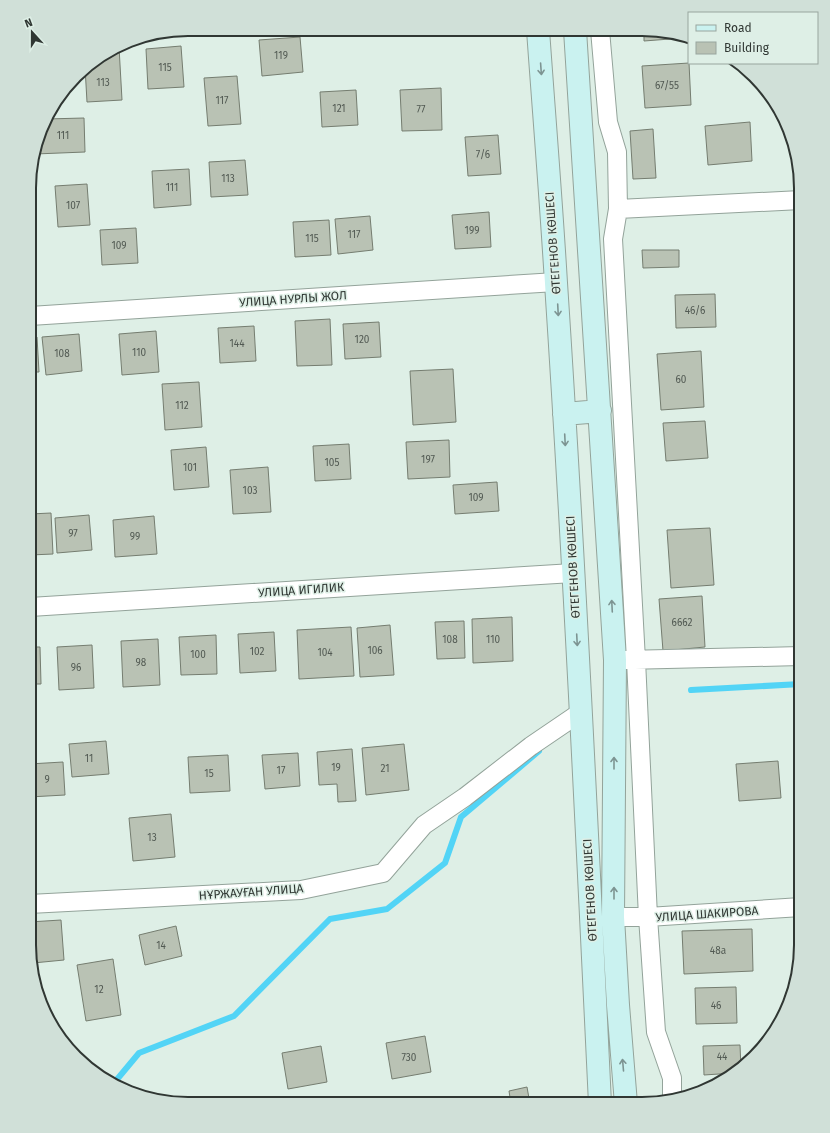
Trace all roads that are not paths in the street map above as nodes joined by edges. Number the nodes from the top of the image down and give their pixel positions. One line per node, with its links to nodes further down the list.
1 (538, 36): 6 (main road, ӨТЕГЕНОВ КӨШЕСІ, one-way to 6)
2 (575, 36): 8 (main road, ӨТЕГЕНОВ КӨШЕСІ)
3 (601, 36): 5 (street)
4 (794, 200): 5 (street)
5 (618, 209): 13 (street)
6 (556, 282): 7 (street, УЛИЦА НУРЛЫ ЖОЛ); 9 (main road, ӨТЕГЕНОВ КӨШЕСІ, one-way to 9)
7 (36, 316)
8 (600, 411): 9 (main road); 13 (main road, ӨТЕГЕНОВ КӨШЕСІ, one-way to 8)
9 (564, 414): 10 (main road, ӨТЕГЕНОВ КӨШЕСІ, one-way to 10)
10 (573, 573): 11 (street, УЛИЦА ИГИЛИК); 14 (main road, ӨТЕГЕНОВ КӨШЕСІ, one-way to 14)
11 (36, 607)
12 (794, 656): 13 (street)
13 (626, 660): 17 (main road, ӨТЕГЕНОВ КӨШЕСІ, one-way to 13); 18 (street)
14 (581, 712): 15 (street, НҰРЖАУҒАН УЛИЦА); 20 (main road, ӨТЕГЕНОВ КӨШЕСІ)
15 (36, 904)
16 (794, 907): 18 (street, УЛИЦА ШАКИРОВА)
17 (614, 917): 18 (street, УЛИЦА ШАКИРОВА); 21 (main road, ӨТЕГЕНОВ КӨШЕСІ, one-way to 17)
18 (648, 917): 19 (street)
19 (672, 1094)
20 (600, 1097)
21 (625, 1097)

